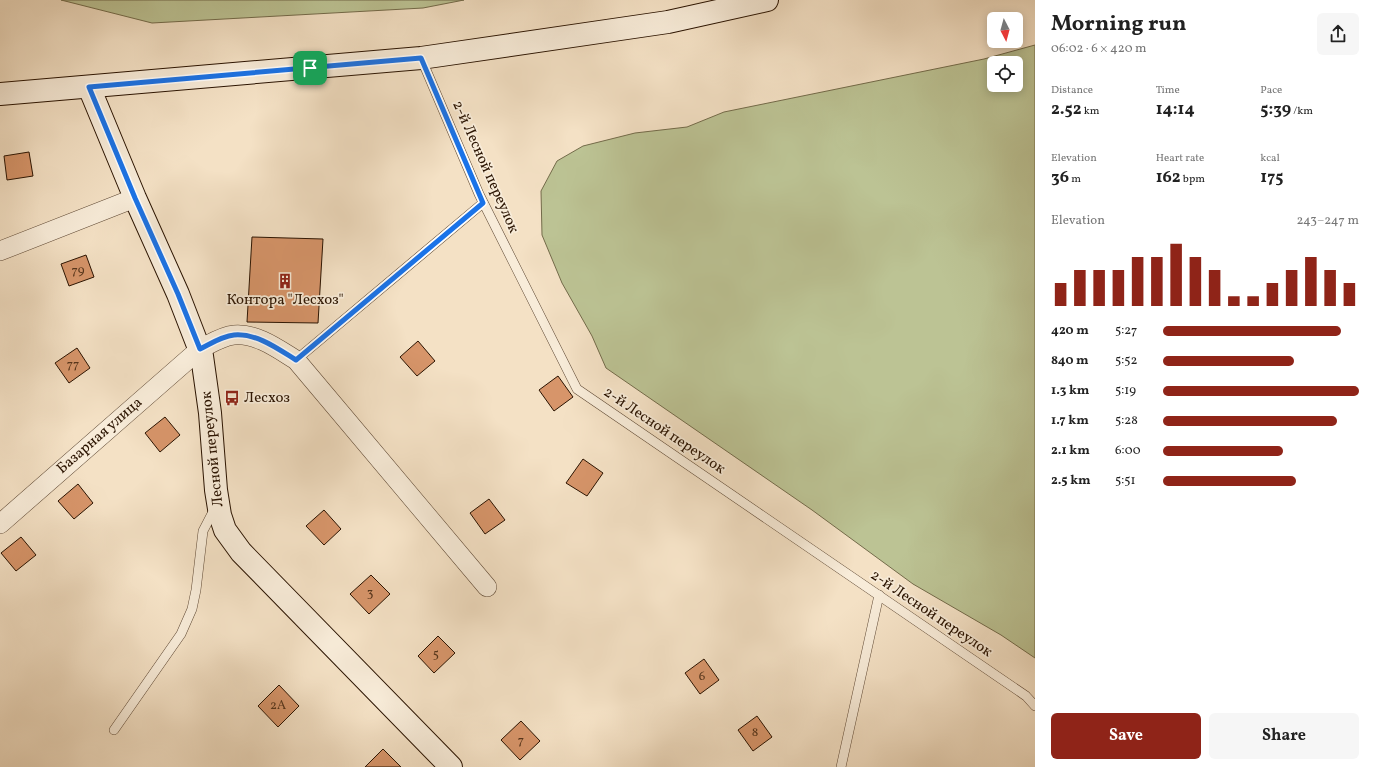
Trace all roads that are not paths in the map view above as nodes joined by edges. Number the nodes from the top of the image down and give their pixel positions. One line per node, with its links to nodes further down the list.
1 (767, 0): 2 (street)
2 (421, 58): 3 (street); 6 (lane, 2-й Лесной переулок)
3 (89, 87): 4 (street); 5 (street, Лесной переулок)
4 (0, 94)
5 (135, 198): 7 (street); 8 (street, Лесной переулок)
6 (483, 203): 9 (lane); 13 (lane, 2-й Лесной переулок)
7 (0, 251)
8 (200, 349): 9 (street, Базарная улица); 10 (street, Лесной переулок); 11 (street, Базарная улица)
9 (296, 360): 12 (street, Базарная улица)
10 (218, 504): 15 (lane); 16 (street, Лесной переулок)
11 (0, 524)
12 (487, 587)
13 (879, 595): 14 (lane, 2-й Лесной переулок); 17 (lane)
14 (1035, 706)
15 (114, 730)
16 (451, 767)
17 (841, 767)

